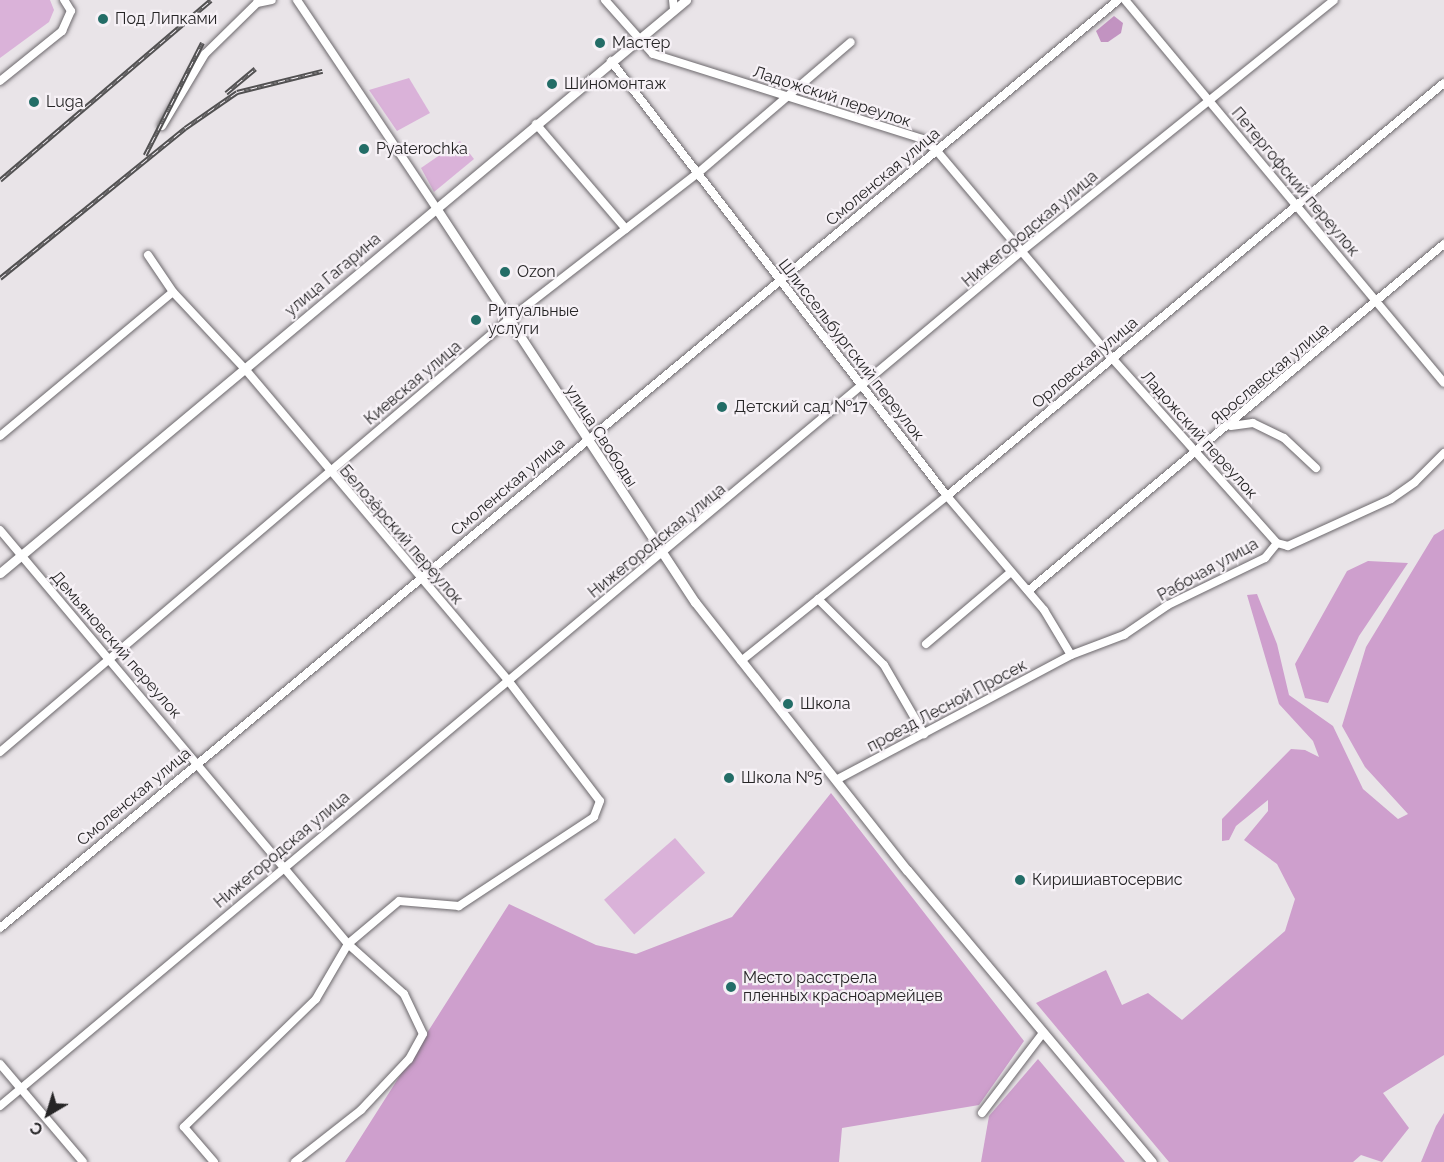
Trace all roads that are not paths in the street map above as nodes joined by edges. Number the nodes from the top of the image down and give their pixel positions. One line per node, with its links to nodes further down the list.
1 (64, 0): 14 (street)
2 (272, 0): 19 (street)
3 (297, 0): 23 (street, улица Свободы)
4 (605, 0): 11 (street, Ладожский переулок)
5 (673, 0): 10 (street)
6 (686, 0): 10 (street, улица Гагарина)
7 (1118, 0): 20 (street, Смоленская улица)
8 (1125, 0): 17 (street, Петергофский переулок)
9 (1334, 0): 17 (street, Нижегородская улица)
10 (674, 10): 11 (street, улица Гагарина)
11 (641, 38): 13 (street, улица Гагарина); 16 (street, Ладожский переулок)
12 (851, 42): 16 (street, Киевская улица)
13 (611, 61): 18 (street, улица Гагарина); 21 (street, Шлиссельбургский переулок)
14 (0, 81)
15 (1444, 83): 22 (street, Орловская улица)
16 (787, 97): 20 (street, Ладожский переулок); 21 (street, Киевская улица)
17 (1208, 101): 22 (street, Петергофский переулок); 26 (street, Нижегородская улица)
18 (536, 124): 23 (street, улица Гагарина); 24 (street)
19 (162, 126)
20 (936, 150): 26 (street, Ладожский переулок); 28 (street, Смоленская улица)
21 (698, 173): 24 (street, Киевская улица); 28 (street, Шлиссельбургский переулок)
22 (1299, 206): 30 (street, Петергофский переулок); 32 (street, Орловская улица)
23 (436, 208): 31 (street, улица Свободы); 33 (street, улица Гагарина)
24 (626, 229): 31 (street, Киевская улица)
25 (1444, 244): 30 (street, Ярославская улица)
26 (1022, 251): 32 (street, Ладожский переулок); 35 (street, Нижегородская улица)
27 (148, 255): 29 (street, Белозёрский переулок)
28 (780, 281): 35 (street, Шлиссельбургский переулок); 38 (street, Смоленская улица)
29 (173, 292): 33 (street, Белозёрский переулок); 37 (street)
30 (1378, 300): 34 (street, Петергофский переулок); 36 (street, Ярославская улица)
31 (507, 321): 38 (street, улица Свободы); 42 (street, Киевская улица)
32 (1112, 358): 39 (street, Ладожский переулок); 43 (street, Орловская улица)
33 (245, 369): 42 (street, Белозёрский переулок); 46 (street, улица Гагарина)
34 (1443, 384)
35 (863, 387): 43 (street, Шлиссельбургский переулок); 47 (street, Нижегородская улица)
36 (1229, 426): 39 (street, Ярославская улица); 41 (street)
37 (0, 436)
38 (586, 440): 47 (street, улица Свободы); 50 (street, Смоленская улица)
39 (1196, 452): 45 (street, Ладожский переулок); 51 (street, Ярославская улица)
40 (1444, 453): 45 (street, Рабочая улица)
41 (1316, 468)
42 (329, 472): 50 (street, Белозёрский переулок); 55 (street, Киевская улица)
43 (947, 496): 48 (street, Шлиссельбургский переулок); 52 (street, Орловская улица)
44 (0, 530): 46 (street, Демьяновский переулок)
45 (1277, 543): 54 (street, Рабочая улица)
46 (21, 555): 49 (street, улица Гагарина); 55 (street, Демьяновский переулок)
47 (662, 556): 56 (street, улица Свободы); 57 (street, Нижегородская улица)
48 (1011, 572): 51 (street, Шлиссельбургский переулок); 53 (street)
49 (0, 573)
50 (420, 578): 57 (street, Белозёрский переулок); 60 (street, Смоленская улица)
51 (1028, 591): 54 (street, Шлиссельбургский переулок)
52 (818, 599): 56 (street, Орловская улица); 58 (street)
53 (926, 644)
54 (1071, 655): 58 (street, проезд Лесной Просек)
55 (110, 659): 59 (street, Киевская улица); 60 (street, Демьяновский переулок)
56 (741, 661): 61 (street, улица Свободы)
57 (507, 679): 62 (street, Нижегородская улица); 64 (street, Белозёрский переулок)
58 (924, 734): 61 (street, проезд Лесной Просек)
59 (0, 752)
60 (198, 761): 62 (street, Демьяновский переулок); 63 (street, Смоленская улица)
61 (836, 780): 65 (street, улица Свободы)
62 (282, 867): 64 (street, Демьяновский переулок); 67 (street, Нижегородская улица)
63 (0, 927)
64 (348, 944): 71 (street); 72 (street, Демьяновский переулок)
65 (1042, 1033): 69 (street); 73 (street, улица Свободы)
66 (0, 1064): 67 (street)
67 (21, 1089): 68 (street, Нижегородская улица); 70 (street)
68 (0, 1106)
69 (982, 1113)
70 (83, 1162)
71 (214, 1162)
72 (295, 1162)
73 (1152, 1162)

